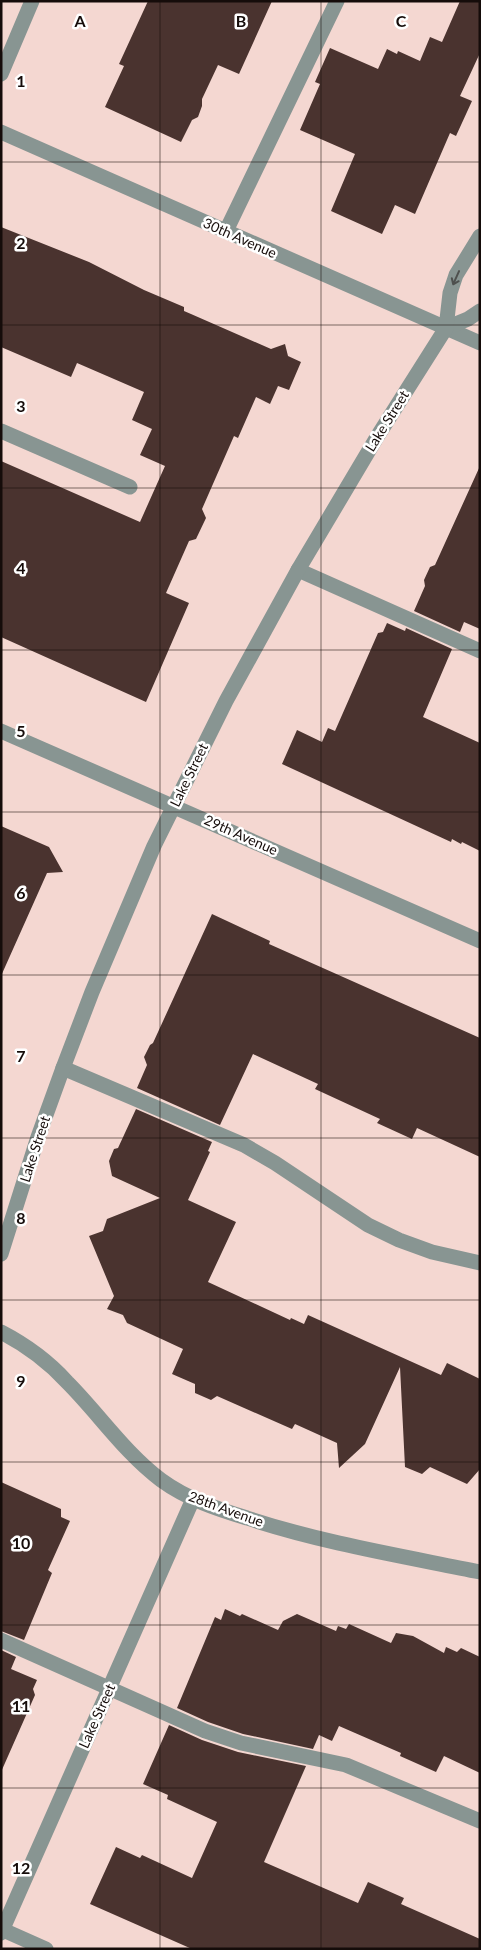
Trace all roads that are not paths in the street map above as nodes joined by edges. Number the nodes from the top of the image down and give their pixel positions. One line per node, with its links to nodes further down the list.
1 (32, 1): 3 (street)
2 (338, 1): 5 (street)
3 (1, 74)
4 (1, 132): 5 (street, 30th Avenue)
5 (226, 231): 8 (street, 30th Avenue)
6 (480, 236): 8 (street, Lake Street, one-way to 8)
7 (480, 311): 8 (street)
8 (446, 328): 9 (street, 30th Avenue); 12 (street, Lake Street)
9 (480, 342)
10 (1, 430): 11 (street)
11 (130, 486)
12 (298, 570): 13 (street); 15 (street, Lake Street)
13 (480, 651)
14 (1, 731): 15 (street, 29th Avenue)
15 (174, 806): 16 (street, 29th Avenue); 17 (street, Lake Street)
16 (480, 941)
17 (62, 1068): 18 (street, Lake Street); 19 (street)
18 (1, 1254)
19 (480, 1263)
20 (1, 1332): 21 (street, 28th Avenue)
21 (193, 1499): 22 (street, 28th Avenue); 24 (street, Lake Street)
22 (480, 1572)
23 (1, 1640): 24 (street)
24 (109, 1689): 25 (street); 26 (street, Lake Street)
25 (480, 1821)
26 (2, 1931): 27 (street)
27 (46, 1949)

